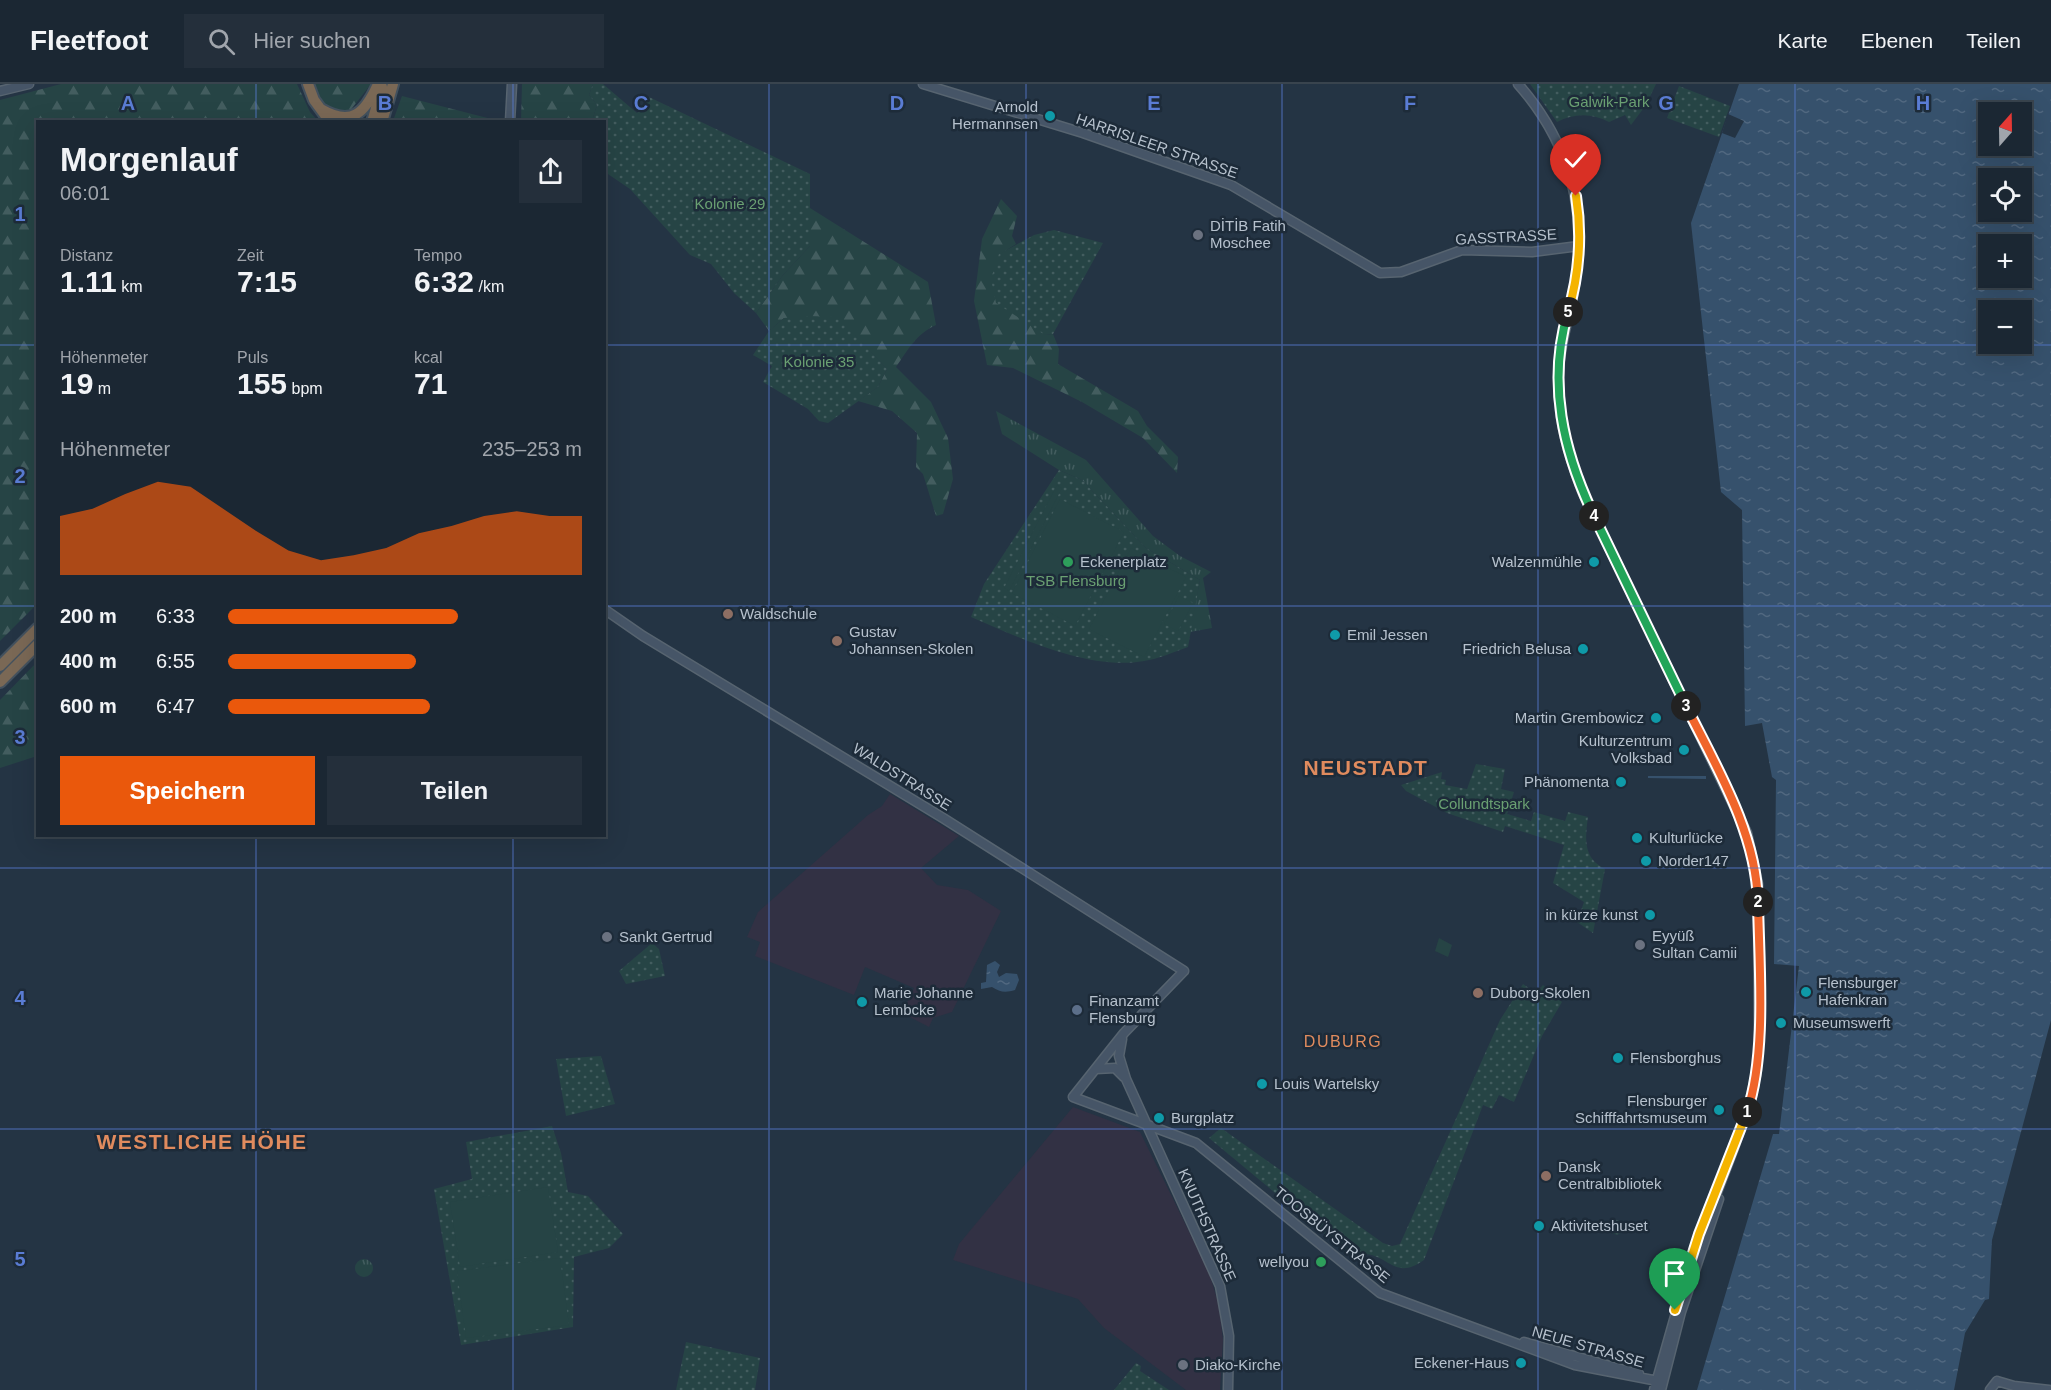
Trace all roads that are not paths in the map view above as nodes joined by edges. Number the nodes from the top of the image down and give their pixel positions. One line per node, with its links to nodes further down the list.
1 (29, 84): 9 (main road)
2 (308, 84): 10 (highway)
3 (378, 84): 10 (highway)
4 (382, 84): 12 (highway)
5 (393, 84): 13 (highway)
6 (512, 84): 14 (main road)
7 (923, 84): 16 (main road, HARRISLEER STRASSE)
8 (1518, 84): 15 (main road)
9 (0, 91)
10 (321, 109): 11 (highway)
11 (329, 120)
12 (373, 120)
13 (383, 120)
14 (510, 120)
15 (1579, 246): 16 (main road, GASSTRASSE); 27 (main road)
16 (1401, 272)
17 (606, 610): 22 (main road, WALDSTRASSE)
18 (36, 630): 20 (highway)
19 (36, 646): 21 (highway)
20 (0, 666)
21 (0, 682)
22 (1124, 1033): 23 (main road); 24 (main road, KNUTHSTRASSE)
23 (1094, 1070): 24 (main road); 25 (main road)
24 (1126, 1079): 25 (main road, KNUTHSTRASSE)
25 (1146, 1124): 26 (main road, TOOSBÜYSTRASSE); 29 (main road, KNUTHSTRASSE)
26 (1515, 1341): 27 (main road, NEUE STRASSE)
27 (1660, 1384): 30 (main road)
28 (1997, 1385): 31 (main road); 32 (main road)
29 (1228, 1390)
30 (1654, 1390)
31 (1990, 1390)
32 (2049, 1390)

